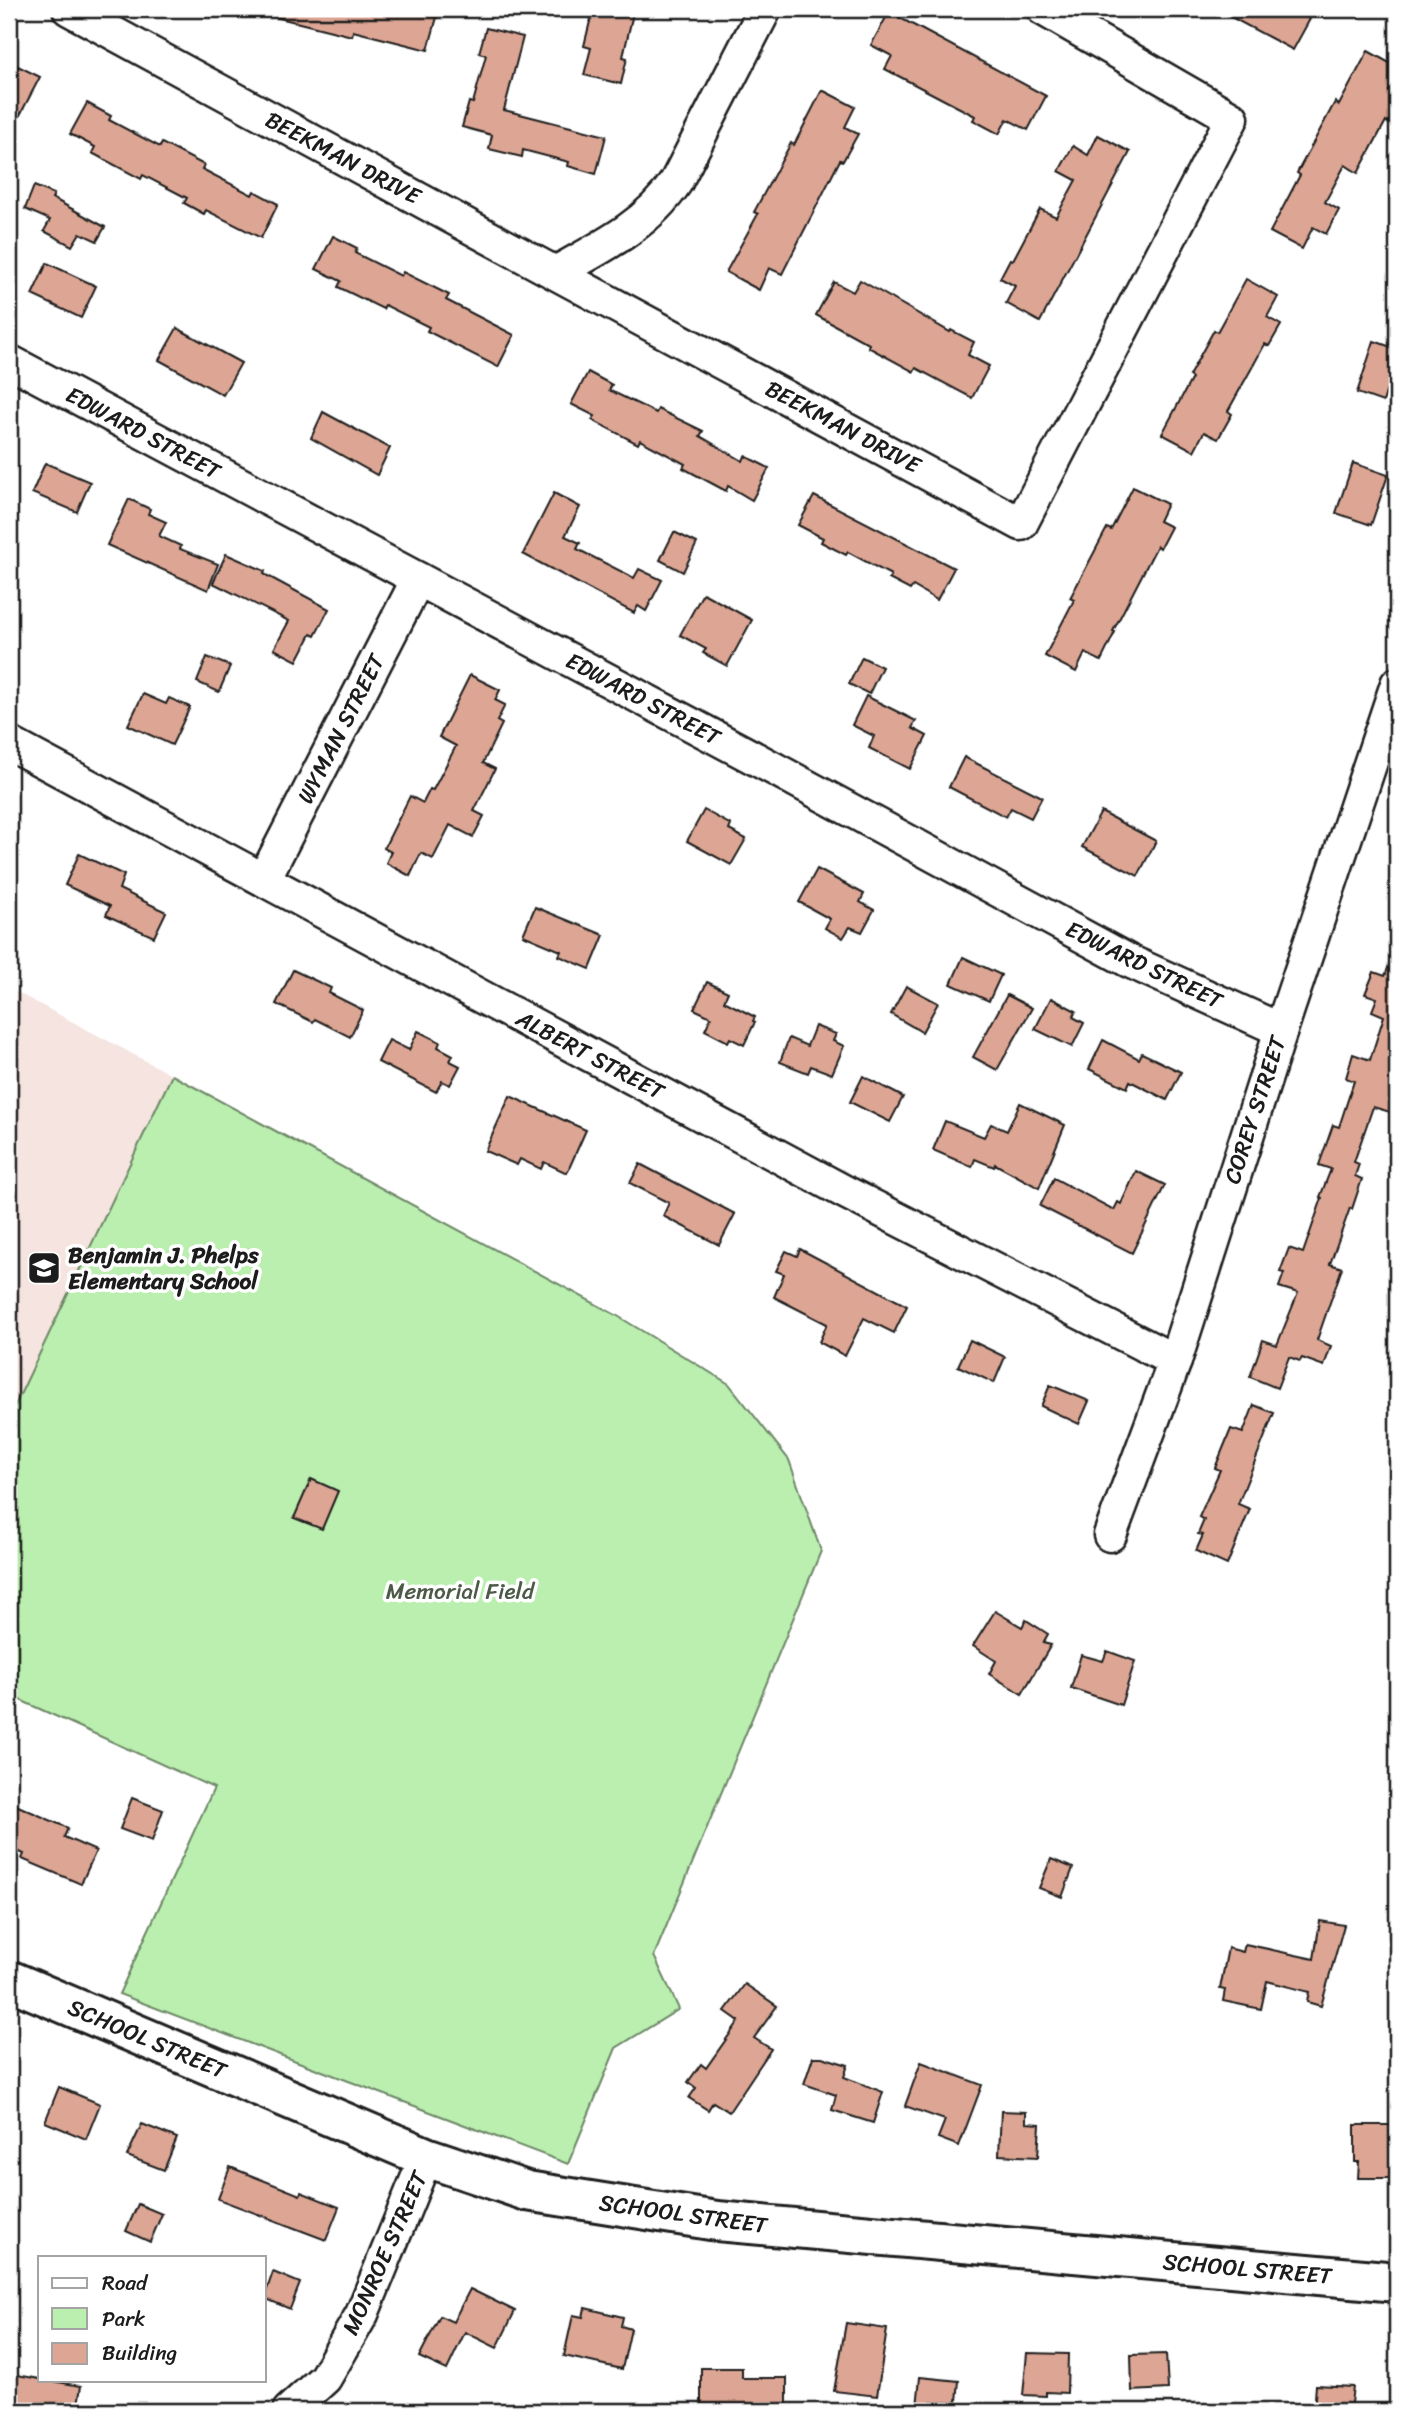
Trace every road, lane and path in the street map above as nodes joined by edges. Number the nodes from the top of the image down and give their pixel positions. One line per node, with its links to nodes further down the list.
1 (69, 9): 4 (street, BEEKMAN DRIVE)
2 (765, 9): 4 (street)
3 (1042, 9): 4 (street, BEEKMAN DRIVE)
4 (557, 272)
5 (9, 361): 6 (street, EDWARD STREET)
6 (418, 579): 9 (street, WYMAN STREET); 10 (street, EDWARD STREET)
7 (1397, 684): 10 (street, COREY STREET)
8 (9, 743): 9 (street, ALBERT STREET)
9 (264, 879): 11 (street, ALBERT STREET)
10 (1280, 1030): 11 (street, COREY STREET)
11 (1175, 1361): 12 (street, COREY STREET)
12 (1110, 1535)
13 (9, 1980): 14 (street, SCHOOL STREET)
14 (426, 2157): 15 (street, SCHOOL STREET); 16 (street, MONROE STREET)
15 (1397, 2282)
16 (289, 2411)

